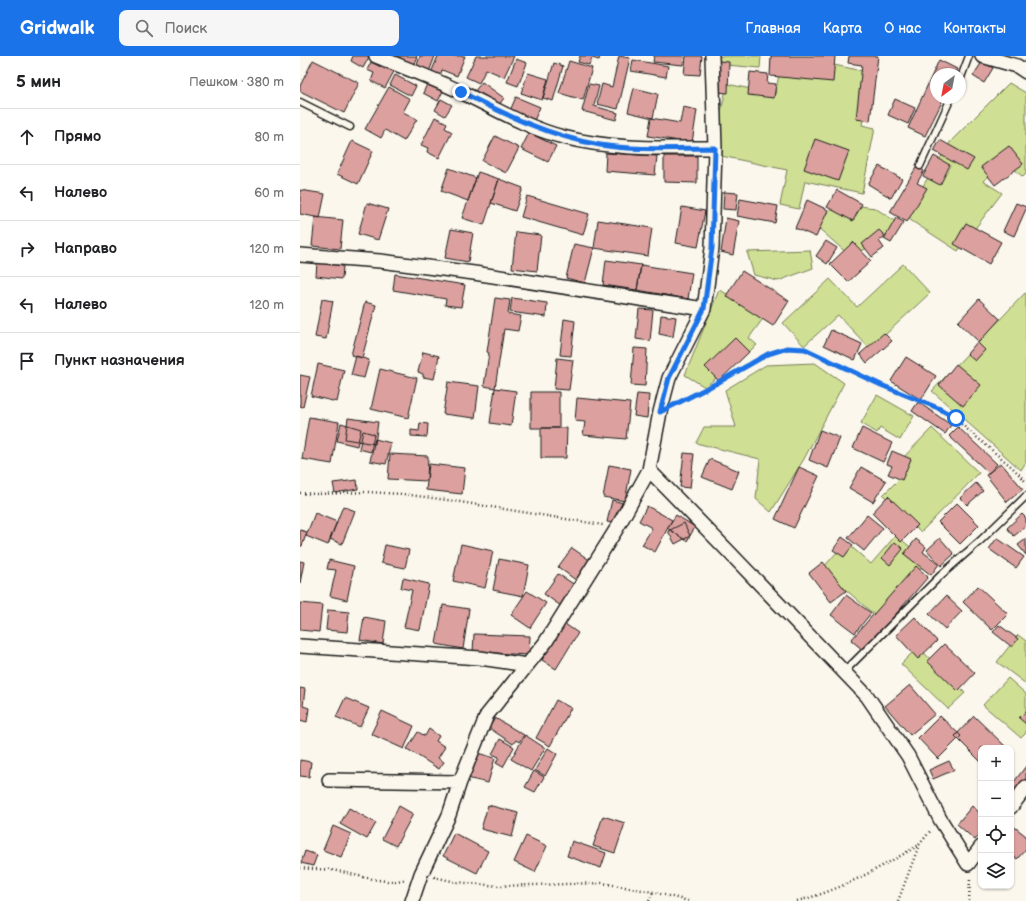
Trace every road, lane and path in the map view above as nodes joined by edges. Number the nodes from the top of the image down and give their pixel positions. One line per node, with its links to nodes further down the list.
1 (376, 56): 10 (street)
2 (712, 56): 10 (street)
3 (968, 56): 5 (lane)
4 (982, 56): 6 (street)
5 (964, 68)
6 (1026, 72)
7 (300, 102): 9 (lane)
8 (948, 104): 11 (lane)
9 (350, 127)
10 (715, 148): 13 (street)
11 (920, 166)
12 (300, 255): 13 (street)
13 (704, 309): 14 (street)
14 (660, 412): 15 (street); 16 (path)
15 (649, 470): 19 (street); 22 (street)
16 (1026, 482)
17 (300, 493): 19 (path)
18 (1026, 496): 22 (lane)
19 (617, 528): 21 (street)
20 (300, 646): 21 (street)
21 (527, 665): 24 (street)
22 (844, 672): 27 (street)
23 (329, 780): 24 (street)
24 (460, 782): 32 (street)
25 (1026, 787): 26 (street)
26 (1014, 803)
27 (940, 819): 28 (path); 30 (street)
28 (919, 845): 37 (path); 38 (path)
29 (978, 851): 30 (street)
30 (968, 864): 39 (path)
31 (300, 868): 32 (path)
32 (421, 874): 33 (path); 34 (street)
33 (653, 892): 35 (path); 36 (path)
34 (412, 901)
35 (649, 901)
36 (688, 901)
37 (797, 901)
38 (898, 901)
39 (969, 901)

